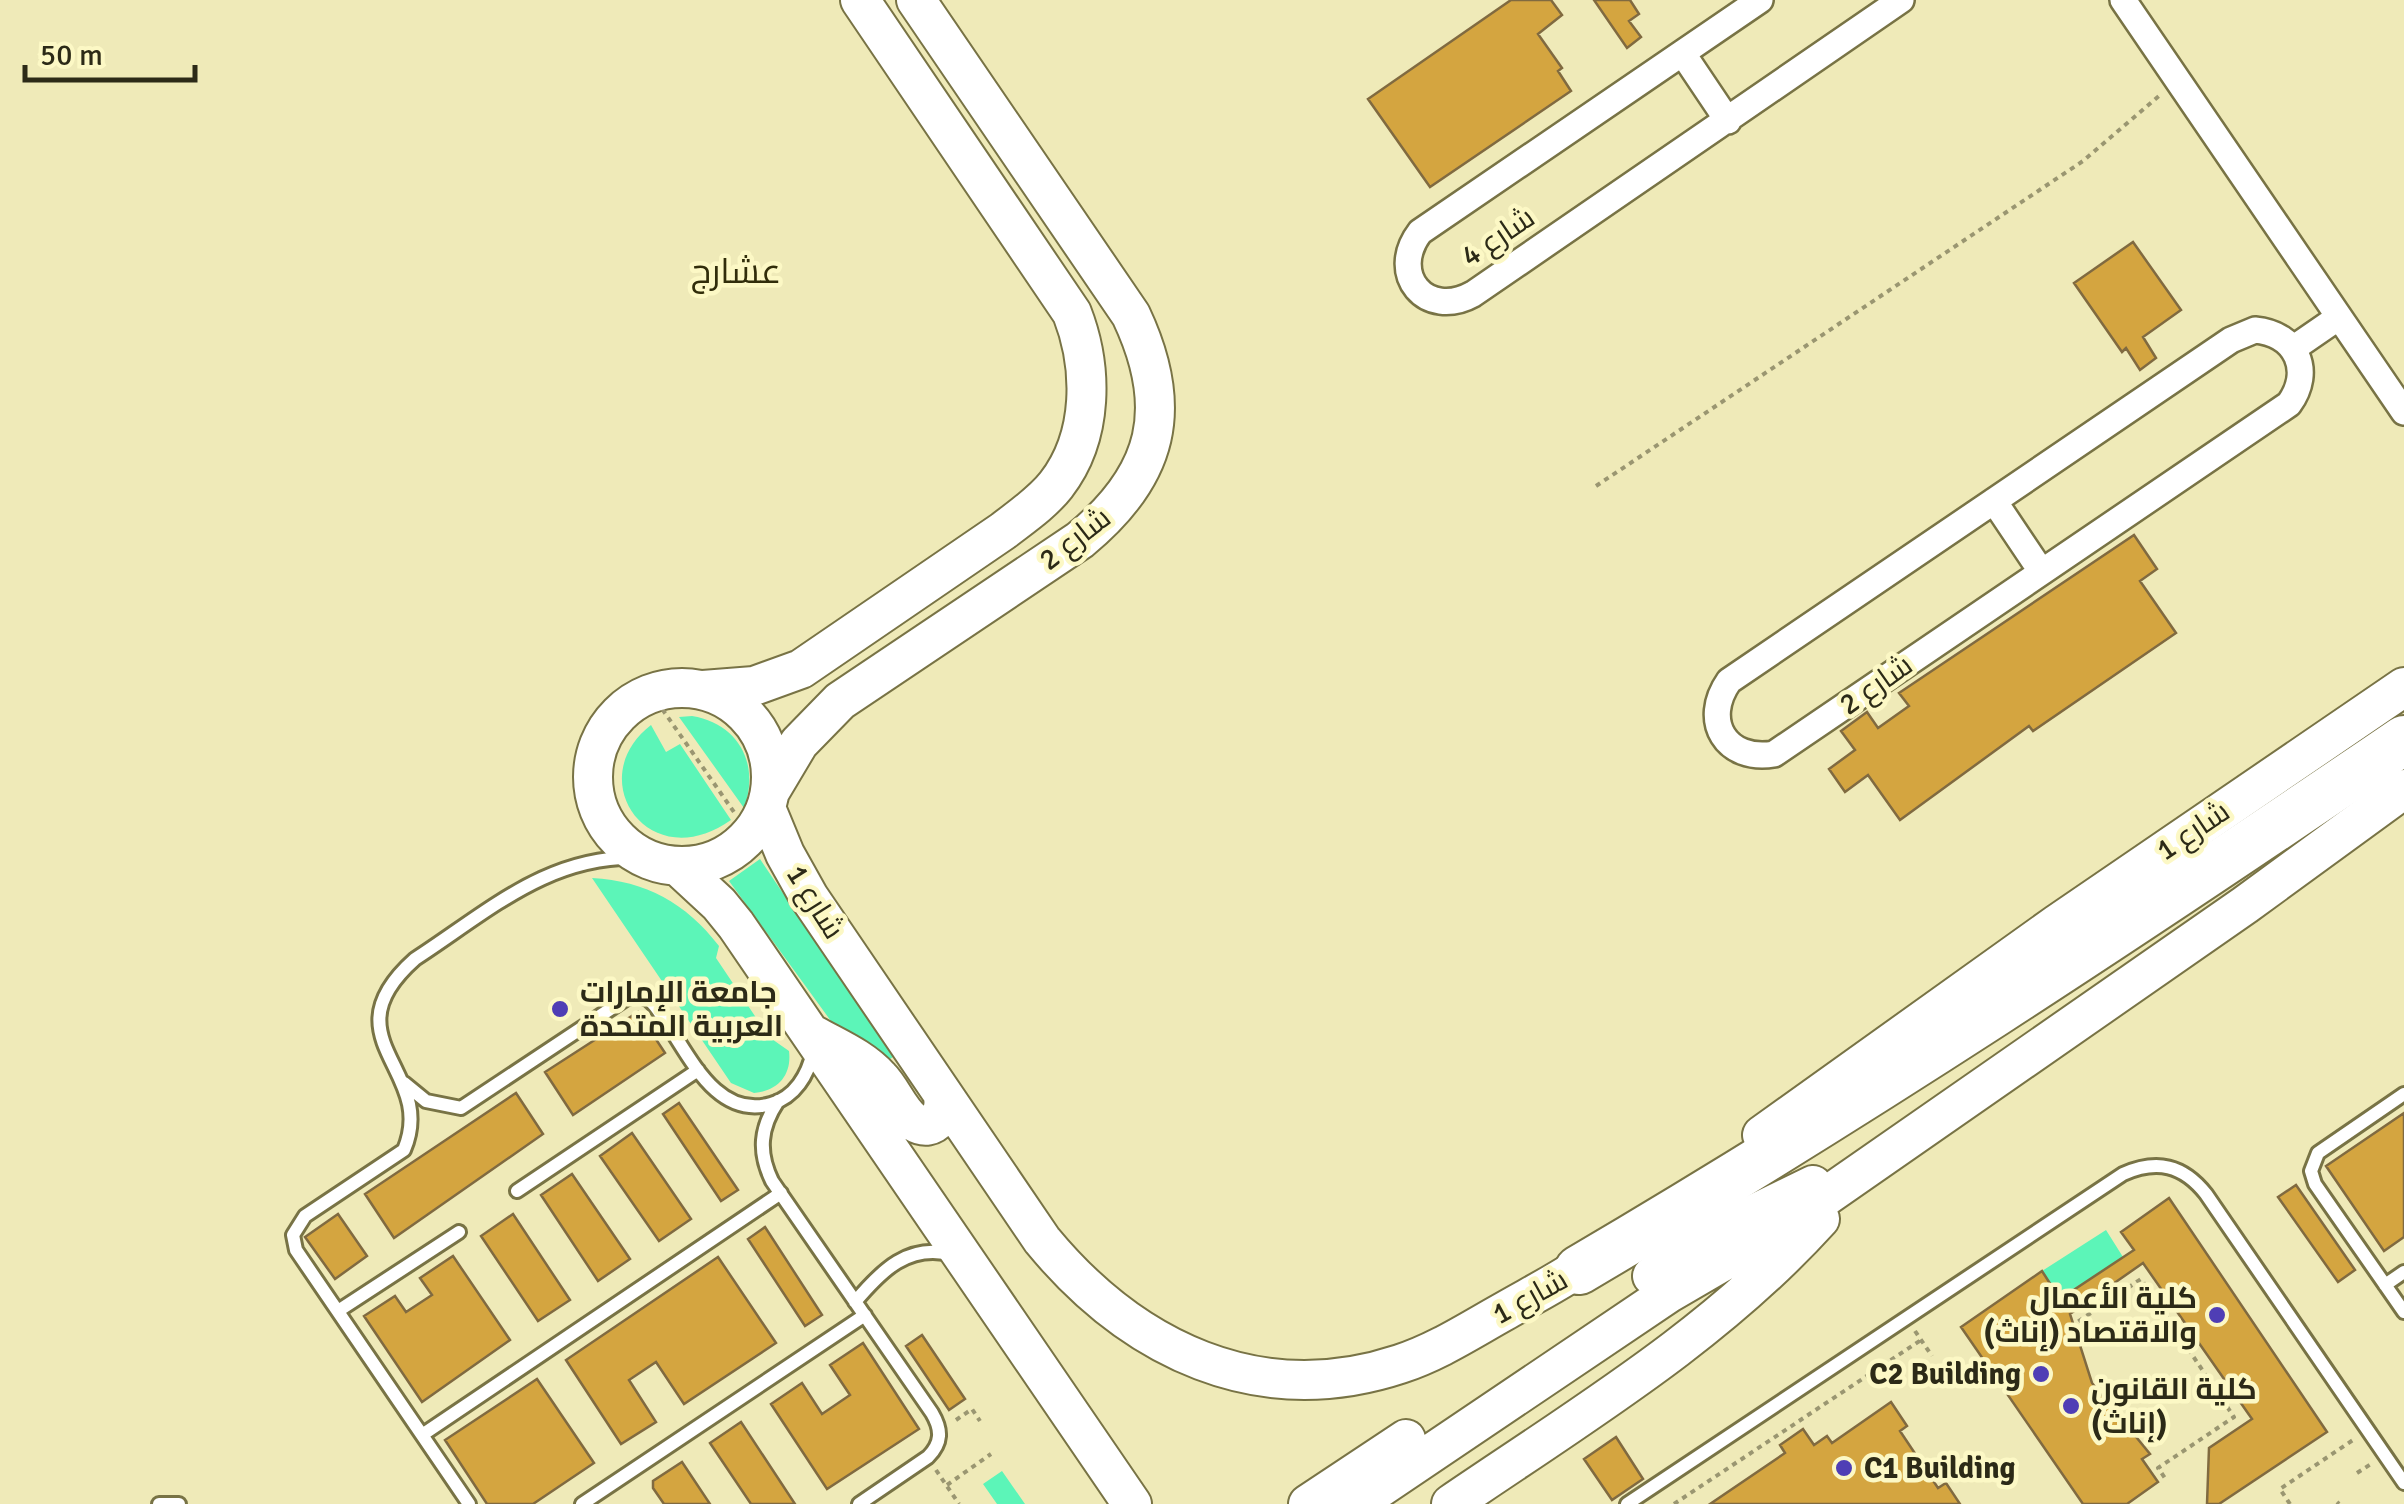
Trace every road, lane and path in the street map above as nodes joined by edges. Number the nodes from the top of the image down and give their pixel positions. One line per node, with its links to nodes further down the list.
1 (860, 0): 16 (street, شارع 2)
2 (916, 0): 20 (street, شارع 2)
3 (1760, 0): 6 (street, شارع 4)
4 (1901, 0): 8 (street, شارع 4)
5 (2124, 0): 7 (street)
6 (1683, 54): 8 (street); 8 (street, شارع 4)
7 (2177, 80): 9 (street); 12 (path)
8 (1728, 121)
9 (2339, 317): 10 (street); 11 (street)
10 (2294, 348): 13 (street, شارع 2); 14 (street, شارع 2)
11 (2404, 412)
12 (1596, 486)
13 (1994, 501): 14 (street); 14 (street, شارع 2)
14 (2042, 571)
15 (2404, 687): 34 (street, شارع 1)
16 (703, 690): 17 (street, شارع 2); 20 (street, شارع 1)
17 (651, 693): 20 (path); 21 (street)
18 (2404, 740): 34 (highway)
19 (2404, 790): 28 (street)
20 (762, 811): 21 (street); 25 (street, شارع 1)
21 (661, 863): 22 (street); 24 (lane)
22 (812, 1034): 25 (street); 27 (lane); 33 (street)
23 (698, 1070): 24 (lane); 27 (lane); 29 (lane)
24 (402, 1081): 38 (lane)
25 (942, 1093): 34 (street, شارع 1)
26 (2404, 1094): 36 (lane)
27 (778, 1101): 30 (lane)
28 (1864, 1168): 31 (street); 66 (street); 69 (street)
29 (517, 1190)
30 (781, 1194): 37 (lane); 50 (lane)
31 (1779, 1229): 67 (street); 68 (street)
32 (459, 1232): 38 (lane)
33 (964, 1258): 37 (lane); 39 (street)
34 (1578, 1270)
35 (2404, 1272): 36 (lane)
36 (2385, 1285): 40 (lane)
37 (856, 1302): 41 (lane)
38 (338, 1311): 50 (lane)
39 (999, 1311): 46 (street); 64 (street); 65 (street)
40 (2404, 1312)
41 (865, 1315): 49 (lane); 59 (lane)
42 (1906, 1318): 44 (path); 48 (lane); 70 (lane)
43 (2070, 1327): 53 (path)
44 (1921, 1340): 45 (path); 71 (path)
45 (1932, 1356)
46 (1024, 1367): 62 (street); 63 (street)
47 (980, 1421): 49 (path)
48 (2368, 1430): 54 (lane); 72 (path)
49 (940, 1432): 52 (lane)
50 (422, 1435): 58 (lane)
51 (992, 1454): 55 (path)
52 (928, 1457): 55 (path); 60 (lane)
53 (2167, 1481)
54 (2404, 1483)
55 (946, 1485): 61 (path)
56 (160, 1504): 57 (lane)
57 (179, 1504)
58 (470, 1504)
59 (582, 1504)
60 (859, 1504)
61 (960, 1504)
62 (1101, 1504)
63 (1116, 1504)
64 (1132, 1504)
65 (1156, 1504)
66 (1308, 1504)
67 (1356, 1504)
68 (1402, 1504)
69 (1451, 1504)
70 (1627, 1504)
71 (1674, 1504)
72 (2290, 1504)

